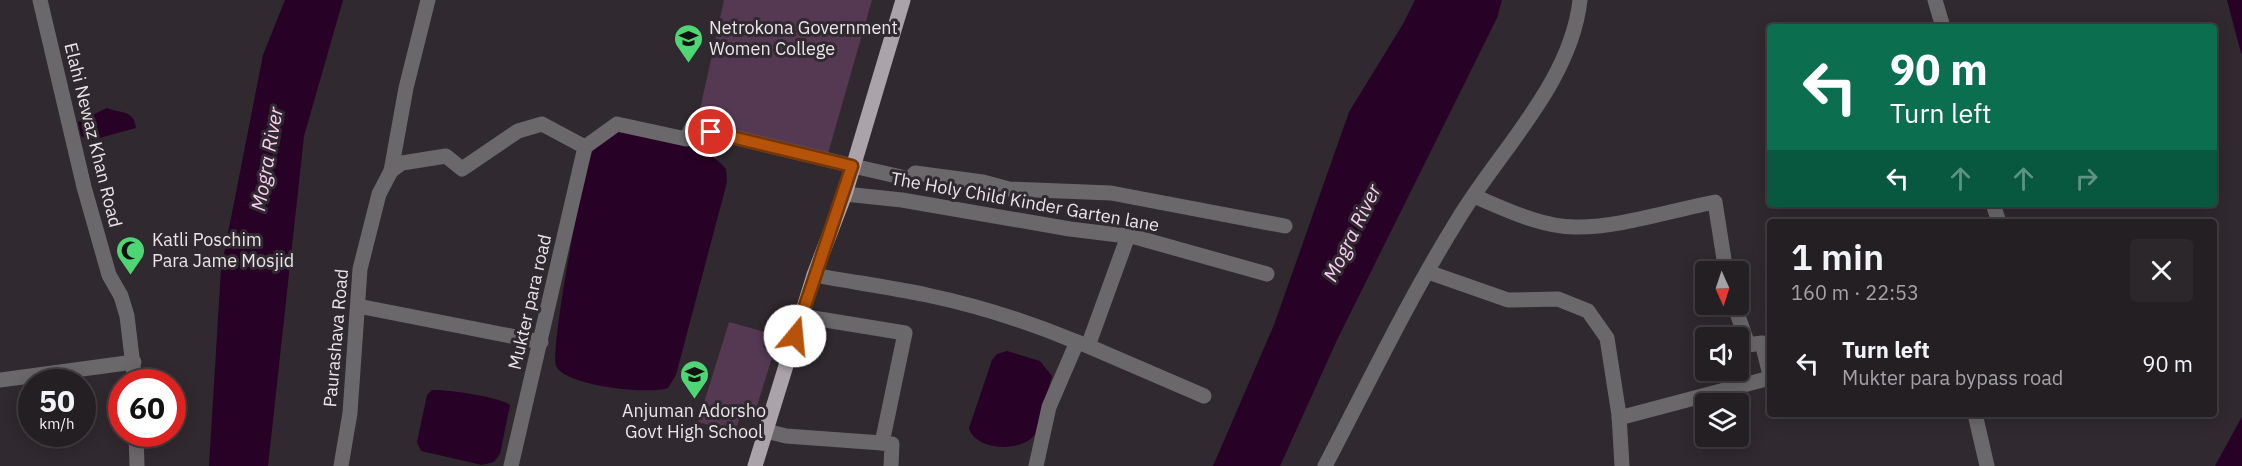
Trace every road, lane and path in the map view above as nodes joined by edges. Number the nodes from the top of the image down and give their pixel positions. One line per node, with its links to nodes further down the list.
1 (40, 0): 23 (street, Elahi Newaz Khan Road)
2 (428, 0): 9 (street, Paurashava Road)
3 (903, 0): 8 (main road)
4 (1580, 0): 11 (street)
5 (1935, 0): 6 (street)
6 (1942, 24)
7 (585, 147): 8 (street); 9 (street); 21 (street, Mukter para road)
8 (852, 166): 10 (main road); 12 (street)
9 (391, 171): 18 (street, Paurashava Road)
10 (845, 194): 13 (street, The Holy Child Kinder Garten lane); 17 (main road)
11 (1474, 196): 14 (street); 15 (street)
12 (1285, 226)
13 (1128, 236): 16 (street, The Holy Child Kinder Garten lane); 22 (street)
14 (1724, 261)
15 (1428, 272): 30 (street); 40 (street)
16 (1267, 274)
17 (814, 275): 20 (main road); 22 (street)
18 (358, 306): 21 (street); 35 (street, Paurashava Road)
19 (1738, 315): 24 (street)
20 (801, 316): 31 (main road); 32 (street)
21 (542, 342): 36 (street, Mukter para road)
22 (1083, 344): 28 (street); 39 (street)
23 (134, 362): 25 (street, Elahi Newaz Khan Road); 27 (street)
24 (1767, 364)
25 (134, 369)
26 (1767, 378): 30 (street)
27 (0, 380)
28 (1204, 396)
29 (1977, 417): 42 (street)
30 (1619, 418): 41 (street)
31 (766, 431): 32 (street); 37 (main road)
32 (882, 443): 38 (street)
33 (136, 447): 34 (street)
34 (137, 466)
35 (341, 466)
36 (511, 466)
37 (755, 466)
38 (891, 466)
39 (1036, 466)
40 (1326, 466)
41 (1622, 466)
42 (1987, 466)

